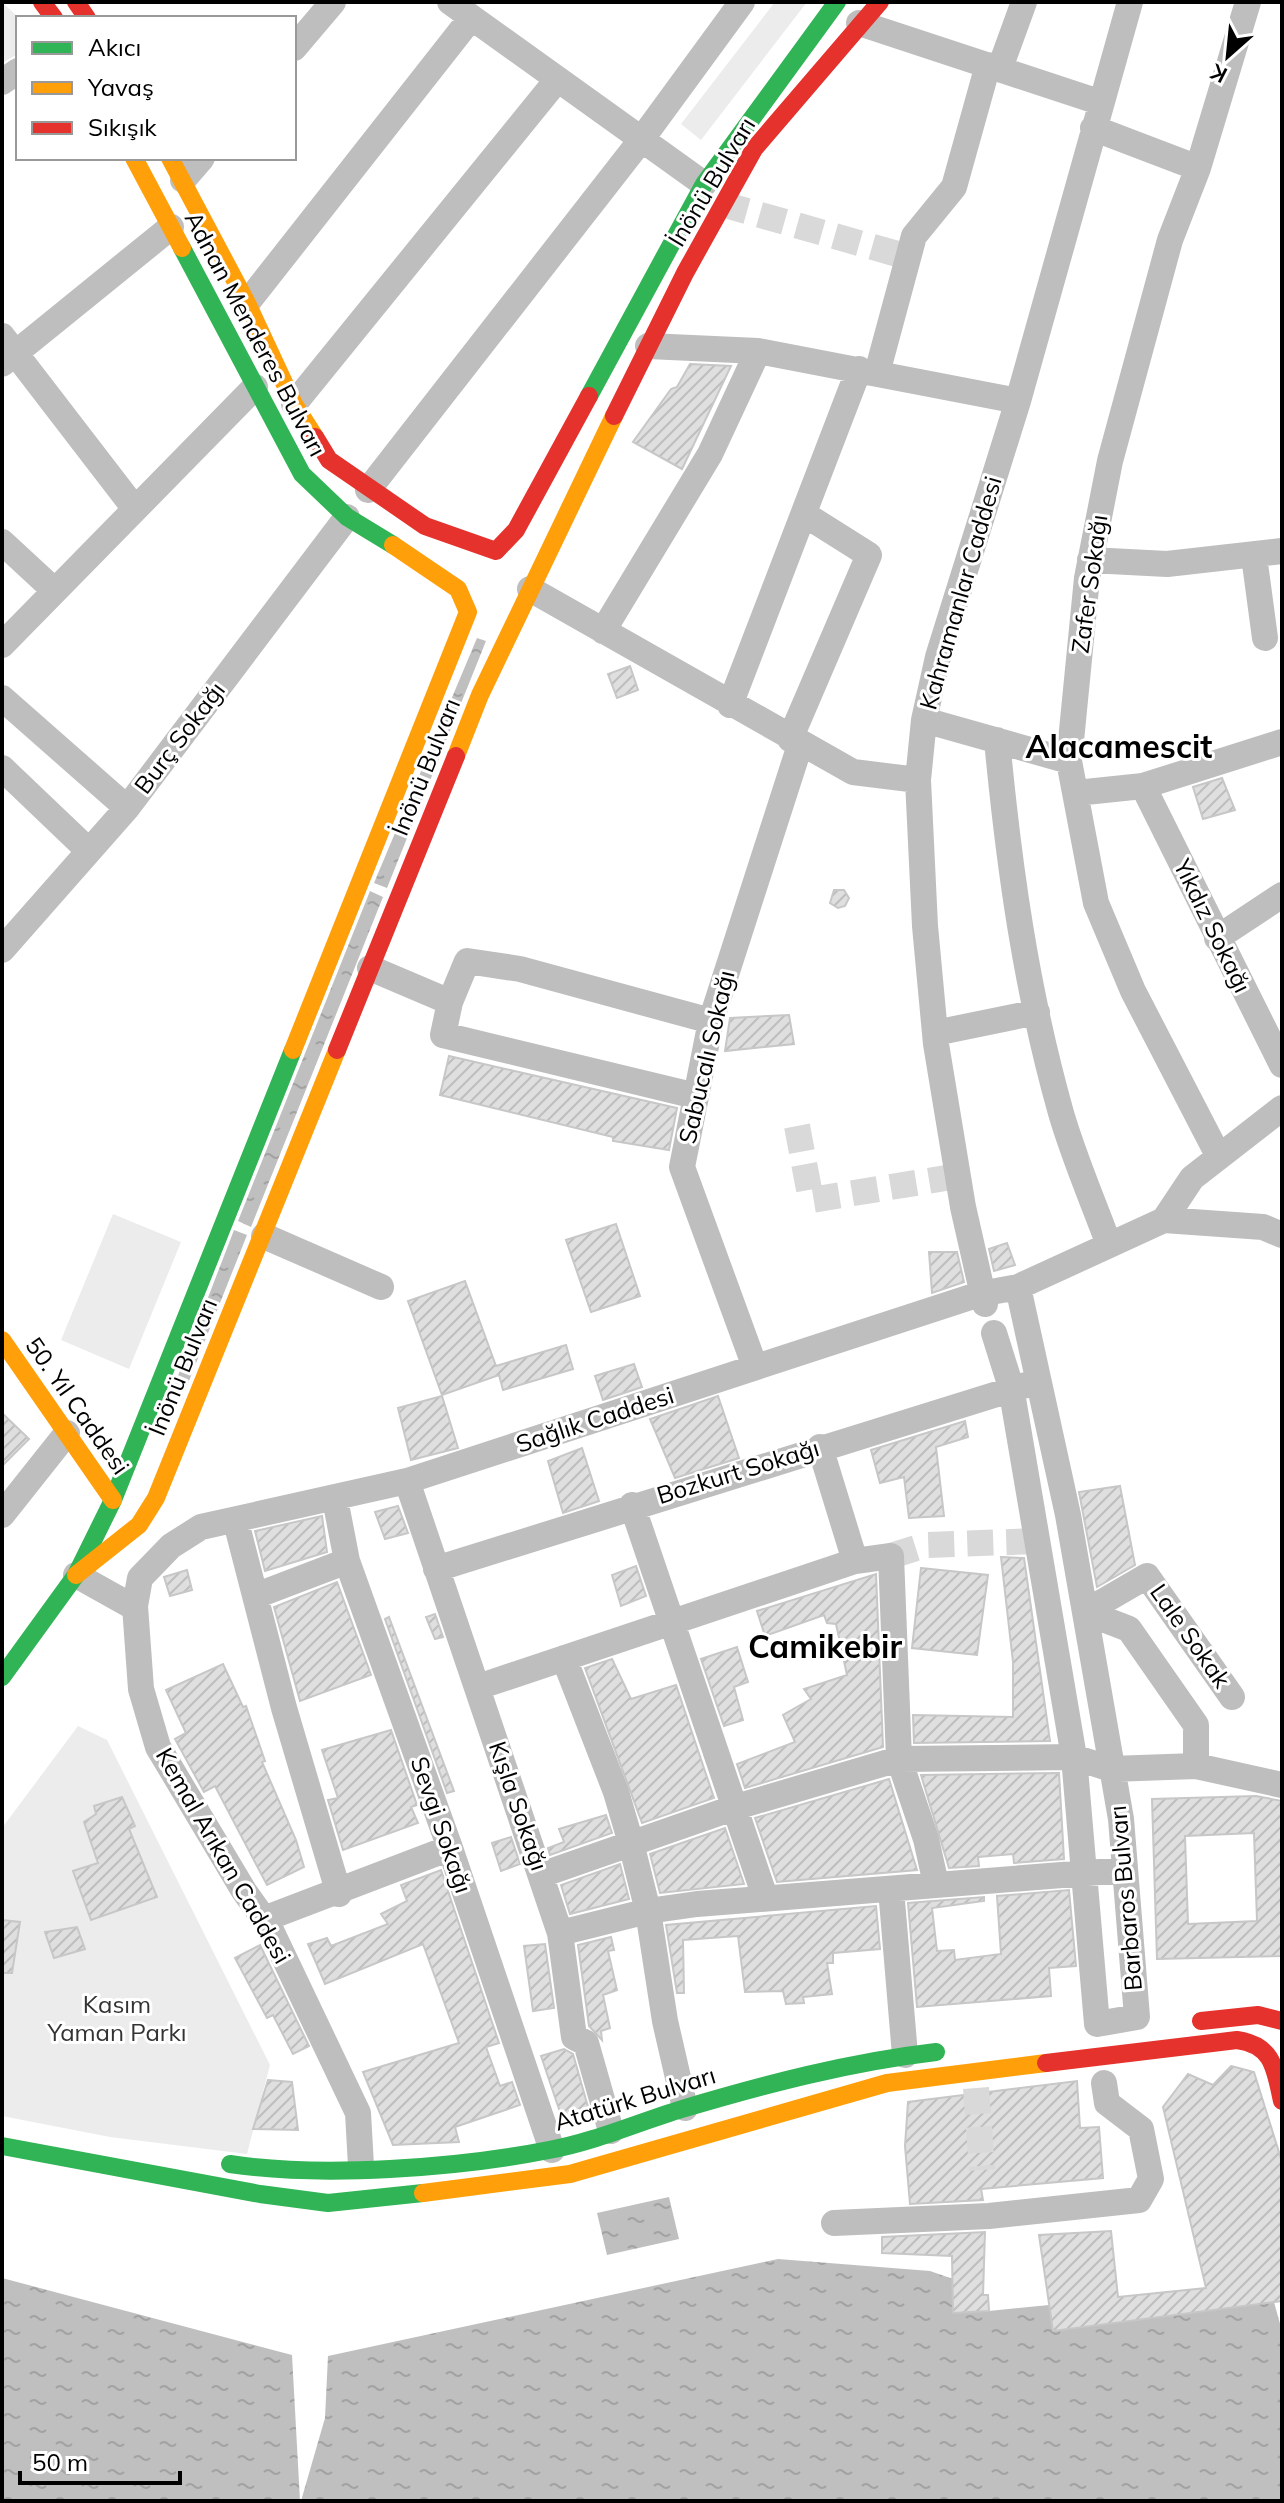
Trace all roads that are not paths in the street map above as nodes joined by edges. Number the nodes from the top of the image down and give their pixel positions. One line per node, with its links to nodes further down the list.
1 (333, 2): 10 (street)
2 (450, 2): 9 (street)
3 (742, 2): 15 (street)
4 (837, 2): 20 (main road, İnönü Bulvarı)
5 (1024, 2): 11 (street)
6 (1130, 2): 13 (street, Kahramanlar Caddesi)
7 (1248, 2): 18 (street, Zafer Sokağı)
8 (868, 9): 11 (street); 23 (main road, İnönü Bulvarı)
9 (471, 18): 12 (street); 22 (street)
10 (296, 46)
11 (994, 67): 13 (street); 26 (street)
12 (557, 80): 15 (street); 29 (street)
13 (1099, 102): 14 (street, Kahramanlar Caddesi)
14 (1093, 128): 18 (street); 28 (street, Kahramanlar Caddesi)
15 (641, 140): 20 (street); 30 (street)
16 (135, 160): 21 (main road, Adnan Menderes Bulvarı)
17 (197, 160): 19 (street)
18 (1198, 168): 40 (street, Zafer Sokağı)
19 (176, 169): 22 (main road, Adnan Menderes Bulvarı)
20 (704, 184): 36 (main road, İnönü Bulvarı)
21 (171, 227): 25 (street); 27 (main road, Adnan Menderes Bulvarı)
22 (247, 303): 29 (main road, Adnan Menderes Bulvarı)
23 (648, 346): 24 (street); 41 (main road, İnönü Bulvarı)
24 (758, 351): 26 (street); 45 (street)
25 (7, 352): 31 (street)
26 (868, 371): 28 (street); 32 (street)
27 (255, 387): 31 (street); 33 (main road, Adnan Menderes Bulvarı)
28 (1018, 401): 51 (street, Kahramanlar Caddesi)
29 (294, 404): 30 (main road, Adnan Menderes Bulvarı)
30 (368, 490): 34 (main road, Adnan Menderes Bulvarı)
31 (135, 509): 42 (street)
32 (804, 514): 50 (street); 53 (street, Sabucalı Sokağı)
33 (347, 517): 43 (main road, Adnan Menderes Bulvarı); 60 (street, Burç Sokağı)
34 (425, 526): 36 (main road, Adnan Menderes Bulvarı); 39 (main road, Adnan Menderes Bulvarı)
35 (2, 542): 42 (street)
36 (508, 542)
37 (1282, 551): 38 (street)
38 (1254, 556): 40 (street); 46 (street)
39 (462, 559)
40 (1090, 560): 55 (street, Zafer Sokağı)
41 (530, 589): 45 (street); 48 (main road, İnönü Bulvarı)
42 (55, 591): 47 (street)
43 (467, 602): 90 (main road, İnönü Bulvarı)
44 (500, 616): 48 (main road)
45 (603, 631): 50 (street)
46 (1265, 638)
47 (2, 645)
48 (497, 658): 65 (main road, İnönü Bulvarı)
49 (2, 698): 60 (street)
50 (730, 705): 53 (street)
51 (924, 720): 52 (street); 57 (street, Kahramanlar Caddesi)
52 (997, 740): 55 (street); 67 (street)
53 (795, 742): 57 (street); 68 (street, Sabucalı Sokağı)
54 (1282, 742): 58 (street)
55 (1069, 761): 59 (street, Zafer Sokağı)
56 (2, 768): 61 (street)
57 (918, 780): 69 (street, Kahramanlar Caddesi)
58 (1143, 786): 59 (street); 63 (street, Yıkdız Sokağı)
59 (1076, 793): 73 (street, Zafer Sokağı)
60 (127, 808): 61 (street, Burç Sokağı)
61 (89, 851): 64 (street, Burç Sokağı)
62 (1282, 895): 63 (street)
63 (1217, 938): 70 (street, Yıkdız Sokağı)
64 (2, 950)
65 (370, 968): 66 (street); 76 (main road, İnönü Bulvarı)
66 (450, 1002): 68 (street); 71 (street)
67 (1037, 1012): 69 (street); 77 (street)
68 (711, 1021): 71 (street, Sabucalı Sokağı)
69 (935, 1033): 80 (street, Kahramanlar Caddesi)
70 (1282, 1065)
71 (696, 1096): 83 (street, Sabucalı Sokağı)
72 (1282, 1108): 73 (street)
73 (1219, 1157): 74 (street)
74 (1164, 1220): 75 (street); 77 (street, Sağlık Caddesi)
75 (1282, 1235)
76 (264, 1236): 78 (street); 98 (main road, İnönü Bulvarı)
77 (1109, 1245): 79 (street, Sağlık Caddesi)
78 (381, 1287)
79 (1018, 1287): 80 (street, Sağlık Caddesi); 84 (street, Barbaros Bulvarı)
80 (983, 1299): 83 (street, Sağlık Caddesi)
81 (994, 1333): 85 (street, Barbaros Bulvarı)
82 (3, 1345): 86 (main road, 50. Yıl Caddesi)
83 (755, 1367): 88 (street, Sağlık Caddesi)
84 (1041, 1383): 85 (street, Bozkurt Sokağı); 101 (street, Barbaros Bulvarı)
85 (1011, 1387): 87 (street, Bozkurt Sokağı); 107 (street, Barbaros Bulvarı)
86 (67, 1433): 90 (main road, 50. Yıl Caddesi); 92 (street)
87 (820, 1447): 91 (street, Bozkurt Sokağı); 96 (street)
88 (407, 1481): 89 (street, Sağlık Caddesi); 97 (street, Kışla Sokağı)
89 (335, 1499): 93 (street, Sağlık Caddesi); 95 (street, Sevgi Sokağı)
90 (113, 1500): 98 (main road, İnönü Bulvarı)
91 (632, 1505): 97 (street, Bozkurt Sokağı); 102 (street)
92 (2, 1515)
93 (236, 1522): 94 (street, Sağlık Caddesi); 99 (street)
94 (171, 1546): 100 (street, Kemal Arıkan Caddesi)
95 (347, 1561): 99 (street); 114 (street, Sevgi Sokağı)
96 (855, 1561): 102 (street); 108 (street)
97 (436, 1569): 105 (street, Kışla Sokağı)
98 (76, 1575): 100 (street); 104 (main road, İnönü Bulvarı)
99 (255, 1596): 120 (street)
100 (135, 1608): 123 (street, Kemal Arıkan Caddesi)
101 (1085, 1612): 106 (street, Lale Sokak); 109 (street); 110 (street, Barbaros Bulvarı)
102 (672, 1625): 103 (street); 112 (street)
103 (564, 1658): 105 (street); 113 (street)
104 (3, 1671)
105 (478, 1687): 116 (street, Kışla Sokağı)
106 (1232, 1697)
107 (1074, 1757): 108 (street); 110 (street); 117 (street, Barbaros Bulvarı)
108 (899, 1759): 112 (street); 118 (street)
109 (1196, 1766): 110 (street); 111 (street)
110 (1111, 1769): 115 (street, Barbaros Bulvarı)
111 (1282, 1785)
112 (736, 1807): 113 (street); 121 (street)
113 (631, 1843): 116 (street); 122 (street)
114 (450, 1848): 120 (street); 139 (street, Sevgi Sokağı)
115 (1125, 1870): 117 (street); 117 (street, Barbaros Bulvarı)
116 (541, 1875): 124 (street, Kışla Sokağı)
117 (1085, 1875): 118 (street)
118 (936, 1884): 119 (street)
119 (891, 1889): 121 (street); 131 (street)
120 (339, 1894): 123 (street)
121 (765, 1897): 122 (street)
122 (648, 1911): 124 (street); 134 (street)
123 (264, 1919): 141 (street, Kemal Arıkan Caddesi)
124 (560, 1933): 136 (street, Kışla Sokağı)
125 (1281, 2018): 126 (main road); 129 (street)
126 (1184, 2023)
127 (1155, 2027): 128 (main road)
128 (1083, 2035)
129 (1263, 2046): 133 (main road); 143 (main road)
130 (950, 2050): 131 (main road, Atatürk Bulvarı)
131 (905, 2055): 134 (main road, Atatürk Bulvarı)
132 (1104, 2083): 145 (street)
133 (1282, 2101)
134 (685, 2108): 136 (main road, Atatürk Bulvarı)
135 (2, 2127): 137 (main road)
136 (611, 2131): 139 (main road, Atatürk Bulvarı)
137 (49, 2135)
138 (2, 2146): 144 (main road)
139 (552, 2150): 141 (main road, Atatürk Bulvarı)
140 (205, 2160): 142 (main road, Atatürk Bulvarı)
141 (361, 2166): 142 (main road, Atatürk Bulvarı); 143 (main road)
142 (327, 2170): 144 (main road)
143 (351, 2202): 144 (main road)
144 (328, 2203)
145 (834, 2223)

